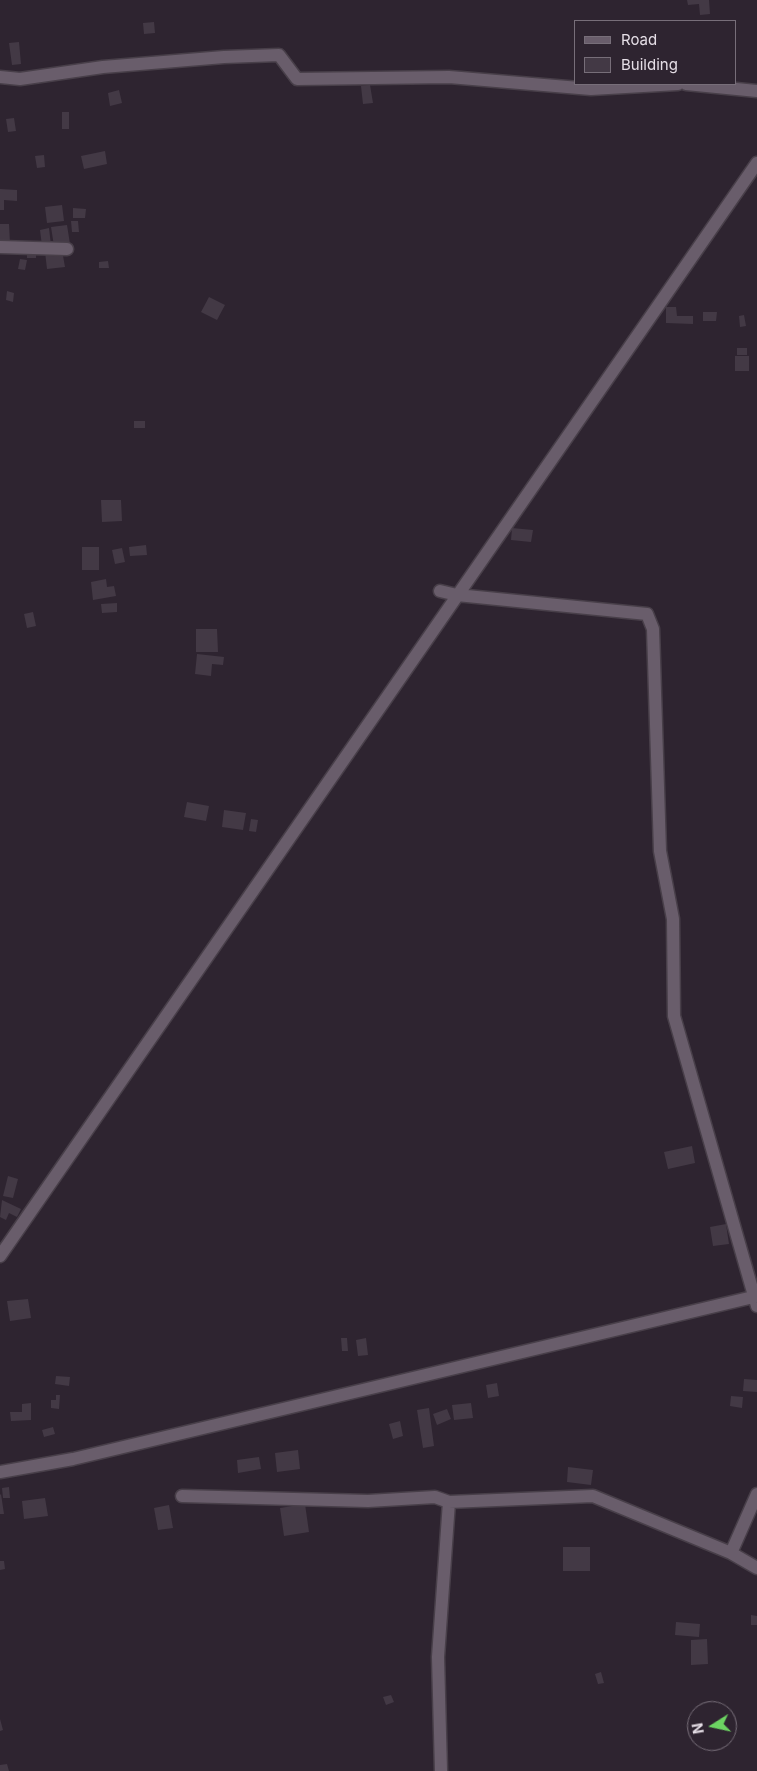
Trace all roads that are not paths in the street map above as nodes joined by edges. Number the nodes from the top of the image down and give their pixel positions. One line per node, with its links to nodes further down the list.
1 (0, 77): 2 (street)
2 (661, 85)
3 (696, 85): 4 (street)
4 (757, 91)
5 (757, 163): 9 (street)
6 (0, 247): 7 (street)
7 (67, 249)
8 (440, 591): 9 (street)
9 (457, 595): 10 (street); 11 (street)
10 (0, 1256)
11 (756, 1300): 12 (street)
12 (0, 1472)
13 (757, 1494): 16 (street)
14 (182, 1496): 15 (street)
15 (449, 1502): 16 (street); 18 (street)
16 (731, 1553): 17 (street)
17 (757, 1568)
18 (441, 1771)

